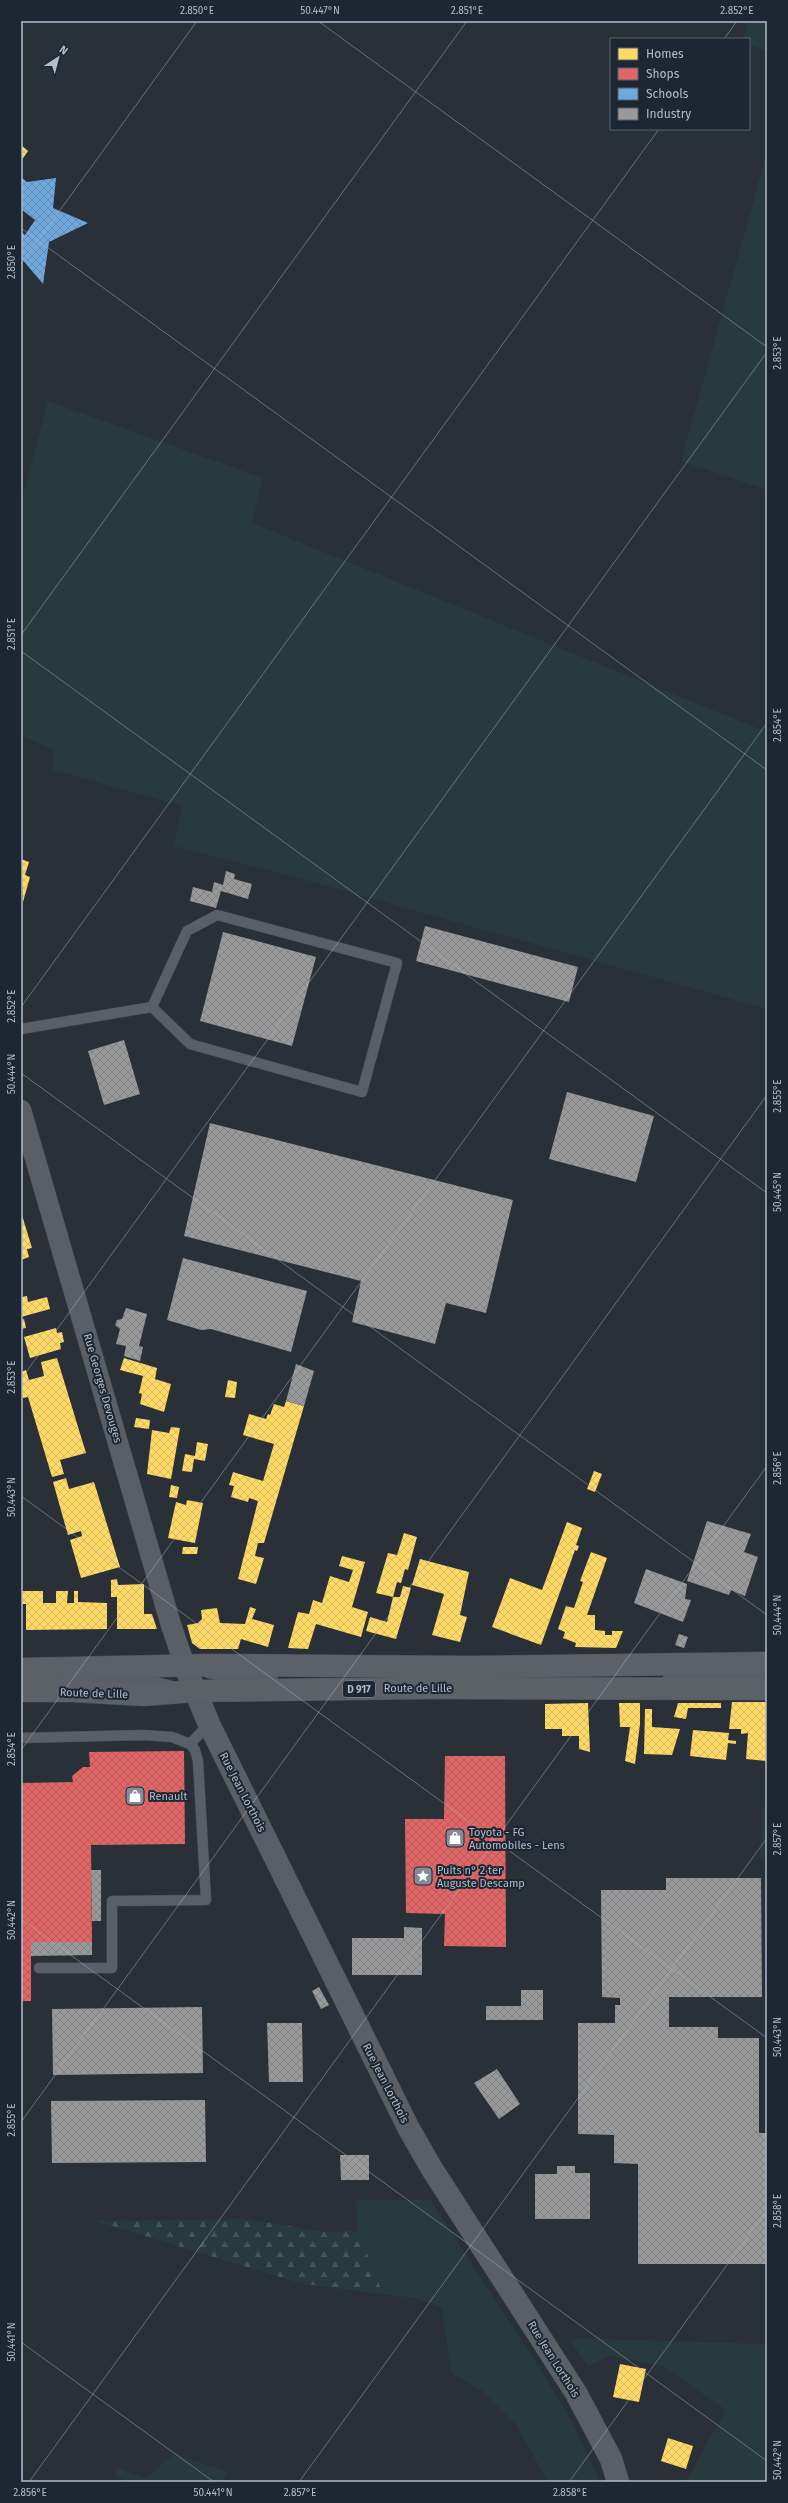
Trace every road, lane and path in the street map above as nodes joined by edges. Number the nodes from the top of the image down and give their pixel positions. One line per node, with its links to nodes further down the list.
1 (152, 1007): 1 (lane); 2 (lane)
2 (21, 1029)
3 (21, 1110): 5 (street, Rue Georges Devouges)
4 (767, 1663): 5 (main road, Route de Lille / D 917)
5 (185, 1666): 6 (main road, Route de Lille / D 917); 11 (street, Rue Jean Lorthois)
6 (21, 1669)
7 (767, 1676): 9 (lane)
8 (21, 1680): 11 (lane)
9 (523, 1688): 10 (main road, Route de Lille / D 917); 11 (main road, Route de Lille / D 917)
10 (767, 1689)
11 (195, 1691): 12 (main road, Route de Lille / D 917); 13 (street, Rue Jean Lorthois)
12 (21, 1692)
13 (209, 1724): 15 (lane); 17 (street, Rue Jean Lorthois)
14 (21, 1738): 15 (lane)
15 (190, 1744): 16 (lane)
16 (39, 1968)
17 (618, 2482)

